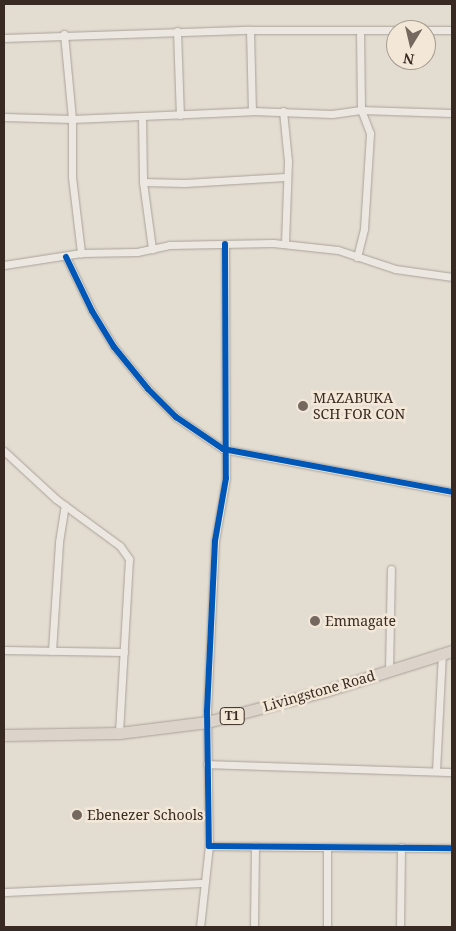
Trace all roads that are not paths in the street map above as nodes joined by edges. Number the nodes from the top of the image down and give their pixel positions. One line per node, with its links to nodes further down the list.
1 (250, 30): 2 (street); 4 (street); 8 (street)
2 (360, 30): 3 (street); 7 (street)
3 (452, 30)
4 (177, 31): 5 (street); 11 (street)
5 (64, 34): 6 (street); 14 (street)
6 (4, 38)
7 (361, 110): 9 (street); 10 (street); 22 (street)
8 (252, 111): 9 (street); 11 (street)
9 (283, 111): 15 (street)
10 (452, 112)
11 (180, 115): 12 (street)
12 (142, 116): 14 (street); 16 (street)
13 (4, 118): 14 (street)
14 (72, 119): 20 (street)
15 (286, 177): 16 (street); 18 (street)
16 (143, 182): 19 (street)
17 (225, 244): 18 (street); 19 (street); 25 (street)
18 (284, 244): 22 (street)
19 (152, 249): 20 (street)
20 (81, 253): 21 (street)
21 (66, 257): 23 (street); 25 (street)
22 (356, 257): 24 (street)
23 (4, 265)
24 (452, 277)
25 (223, 449): 27 (street); 35 (street)
26 (4, 451): 28 (street)
27 (452, 492)
28 (65, 505): 31 (street); 32 (street)
29 (391, 569): 34 (street)
30 (4, 650): 31 (street)
31 (52, 651): 32 (street)
32 (124, 652): 36 (street)
33 (447, 652): 34 (highway, Livingstone Road / T1); 39 (street)
34 (389, 670): 35 (highway, Livingstone Road / T1)
35 (207, 722): 36 (highway, Livingstone Road / T1); 38 (street)
36 (119, 733): 37 (highway, Livingstone Road / T1)
37 (4, 735)
38 (207, 764): 39 (street); 41 (street)
39 (436, 771): 40 (street)
40 (452, 772)
41 (209, 846): 42 (street); 46 (street)
42 (255, 846): 43 (street); 49 (street)
43 (327, 847): 44 (street); 50 (street)
44 (401, 848): 45 (street); 51 (street)
45 (452, 848)
46 (203, 883): 47 (street); 48 (street)
47 (4, 892)
48 (200, 927)
49 (254, 927)
50 (327, 927)
51 (400, 927)

